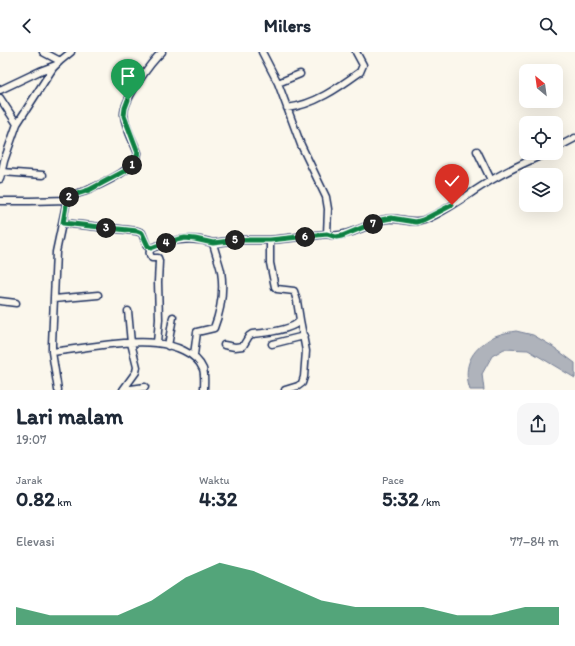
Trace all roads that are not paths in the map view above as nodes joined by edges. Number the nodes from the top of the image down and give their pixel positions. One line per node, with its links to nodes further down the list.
1 (43, 52): 6 (street)
2 (70, 52): 6 (street)
3 (162, 52): 21 (street)
4 (262, 52): 8 (street)
5 (356, 52): 11 (street)
6 (58, 63): 9 (street); 12 (street)
7 (300, 74): 8 (street)
8 (278, 83): 11 (street)
9 (0, 90)
10 (0, 98): 12 (street)
11 (287, 108): 24 (street)
12 (17, 124): 17 (street)
13 (575, 138): 14 (street)
14 (563, 144)
15 (476, 151): 20 (street)
16 (530, 160): 20 (street)
17 (2, 172): 18 (street); 19 (street)
18 (43, 175)
19 (0, 179)
20 (491, 180): 24 (street)
21 (67, 200): 22 (street); 23 (street)
22 (0, 201)
23 (63, 223): 27 (street); 29 (street)
24 (327, 234): 25 (street)
25 (270, 240): 26 (street); 34 (street)
26 (213, 243): 27 (street); 42 (street)
27 (151, 248): 37 (street)
28 (98, 295): 29 (street)
29 (54, 298): 41 (street)
30 (0, 301): 31 (street)
31 (16, 303)
32 (128, 311): 36 (street)
33 (172, 317): 40 (street)
34 (300, 320): 35 (street); 39 (street)
35 (304, 336): 38 (street); 47 (street)
36 (131, 343): 37 (street); 41 (street); 44 (street)
37 (157, 343): 40 (street)
38 (272, 344)
39 (224, 345)
40 (168, 346): 42 (street)
41 (52, 352): 45 (street)
42 (194, 355): 46 (street)
43 (145, 387): 44 (street)
44 (124, 388)
45 (58, 390)
46 (204, 390)
47 (285, 390)

